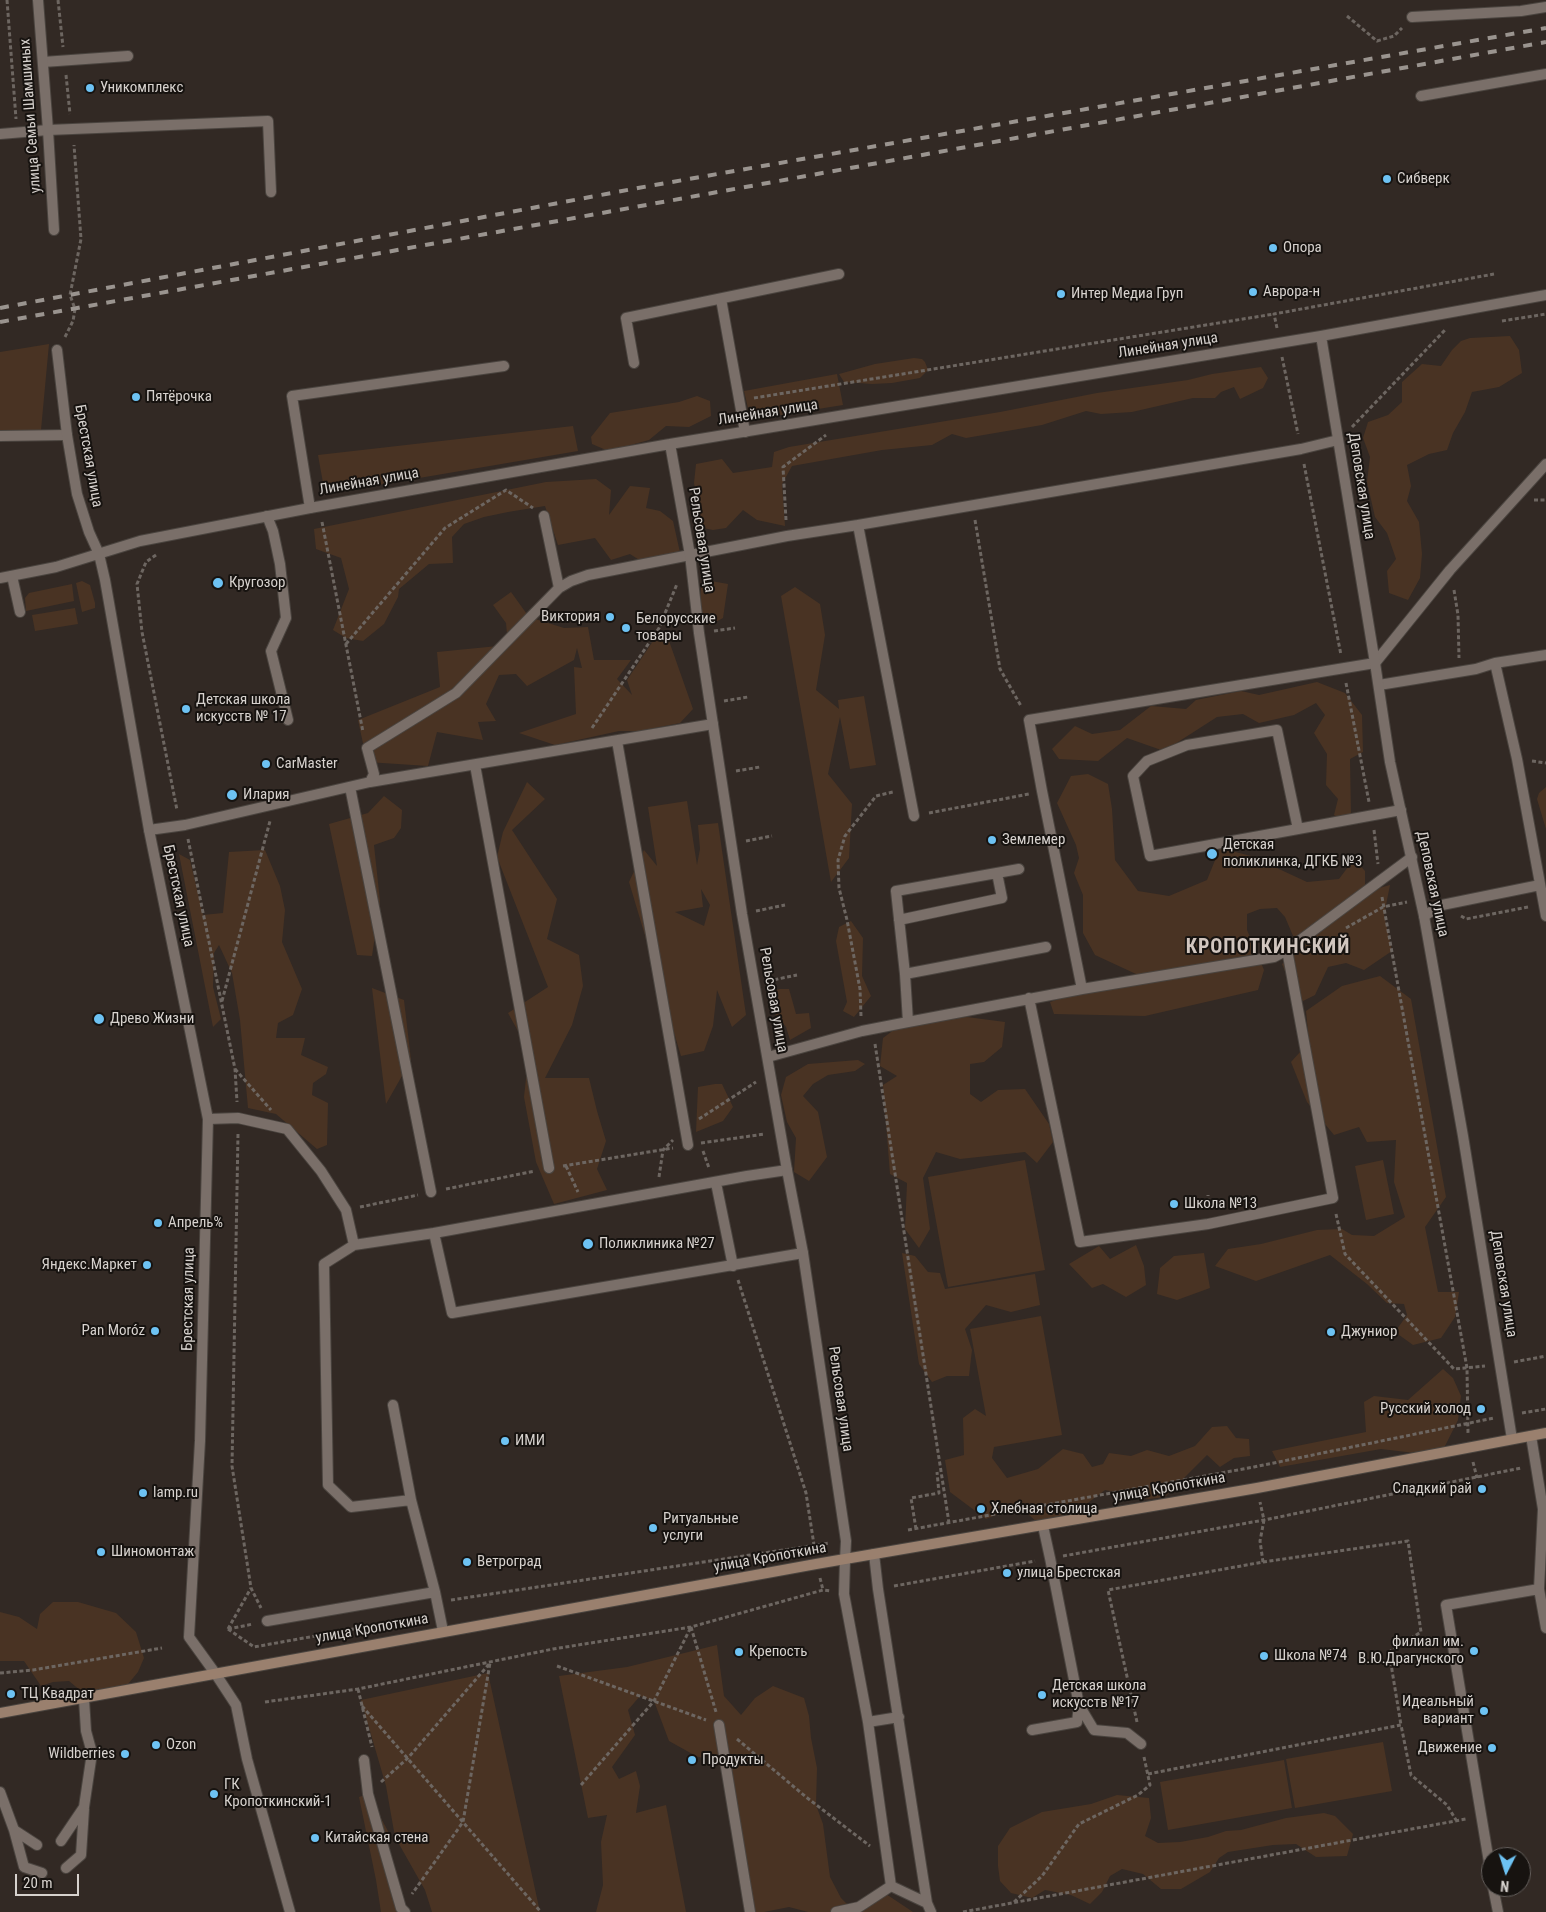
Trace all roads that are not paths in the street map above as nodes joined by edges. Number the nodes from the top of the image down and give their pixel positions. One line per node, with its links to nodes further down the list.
1 (38, 0): 5 (street, улица Семьи Шамшиных)
2 (1546, 7): 3 (street)
3 (1412, 17)
4 (128, 56): 5 (street)
5 (43, 62): 8 (street, улица Семьи Шамшиных)
6 (1546, 74): 7 (street)
7 (1421, 96)
8 (48, 130): 9 (street); 10 (street); 11 (street, улица Семьи Шамшиных)
9 (0, 134)
10 (271, 192)
11 (54, 230)
12 (840, 274): 14 (street)
13 (1546, 295): 15 (street, Линейная улица)
14 (721, 299): 17 (street); 19 (street)
15 (1321, 336): 19 (street, Линейная улица); 22 (street, Деповская улица)
16 (57, 350): 21 (street, Брестская улица)
17 (634, 363)
18 (504, 366): 25 (street)
19 (745, 432): 23 (street, Линейная улица)
20 (0, 436): 21 (street)
21 (67, 436): 29 (street, Брестская улица)
22 (1338, 440): 28 (street); 36 (street, Деповская улица)
23 (670, 444): 25 (street, Линейная улица); 30 (street, Рельсовая улица)
24 (1546, 464): 36 (street)
25 (310, 508): 26 (street, Линейная улица)
26 (267, 516): 29 (street, Линейная улица); 39 (street)
27 (544, 516): 33 (street)
28 (858, 525): 30 (street); 46 (street)
29 (99, 554): 31 (street, Линейная улица); 47 (street, Брестская улица)
30 (690, 555): 33 (street); 40 (street, Рельсовая улица)
31 (12, 576): 32 (street, Линейная улица); 34 (street)
32 (0, 578)
33 (559, 588): 43 (street)
34 (20, 612)
35 (1546, 655): 37 (street)
36 (1375, 663): 38 (street, Деповская улица); 59 (street)
37 (1495, 663): 38 (street); 52 (street)
38 (1379, 685): 45 (street, Деповская улица)
39 (288, 720)
40 (713, 724): 41 (street); 62 (street, Рельсовая улица)
41 (617, 741): 42 (street); 64 (street)
42 (475, 765): 43 (street); 65 (street)
43 (370, 782): 44 (street)
44 (350, 787): 47 (street); 68 (street)
45 (1401, 810): 48 (street); 49 (street, Деповская улица)
46 (914, 816)
47 (149, 830): 63 (street, Брестская улица)
48 (1298, 830): 48 (street)
49 (1412, 857): 53 (street, Деповская улица); 57 (street)
50 (1018, 869): 51 (street)
51 (997, 873): 55 (street); 55 (street)
52 (1540, 885): 53 (street); 54 (street)
53 (1424, 916): 76 (street, Деповская улица)
54 (1546, 916)
55 (899, 920): 58 (street)
56 (1046, 947): 58 (street)
57 (1287, 950): 59 (street); 60 (street)
58 (905, 974): 61 (street)
59 (1082, 989): 60 (street)
60 (1029, 998): 61 (street)
61 (908, 1022): 62 (street)
62 (768, 1057): 66 (street, Рельсовая улица)
63 (208, 1119): 70 (street); 86 (street, Брестская улица)
64 (688, 1145)
65 (550, 1168)
66 (787, 1170): 67 (street); 71 (street, Рельсовая улица)
67 (716, 1183): 69 (street); 72 (street)
68 (430, 1192)
69 (434, 1233): 70 (street); 72 (street)
70 (354, 1245): 77 (street)
71 (803, 1253): 72 (street); 80 (street, Рельсовая улица)
72 (733, 1266)
73 (393, 1405): 77 (street)
74 (1546, 1433): 75 (main road, улица Кропоткина)
75 (1530, 1436): 76 (main road, улица Кропоткина); 81 (street)
76 (1512, 1439): 78 (main road, улица Кропоткина)
77 (411, 1500): 82 (street)
78 (1043, 1526): 79 (main road, улица Кропоткина); 88 (street)
79 (874, 1554): 80 (main road, улица Кропоткина); 90 (street)
80 (845, 1560): 85 (main road, улица Кропоткина); 91 (street, Рельсовая улица)
81 (1539, 1589): 84 (street); 101 (street)
82 (436, 1597): 83 (street); 85 (street)
83 (267, 1621)
84 (1546, 1628)
85 (443, 1632): 86 (main road, улица Кропоткина)
86 (216, 1673): 87 (main road, улица Кропоткина); 109 (street, Брестская улица)
87 (84, 1699): 89 (main road, улица Кропоткина); 97 (street)
88 (1079, 1705): 93 (street); 94 (street)
89 (0, 1713)
90 (899, 1717): 91 (street); 106 (street)
91 (868, 1722): 104 (street, Рельсовая улица)
92 (719, 1725): 110 (street)
93 (1032, 1730)
94 (1141, 1744)
95 (364, 1760): 107 (street)
96 (0, 1792): 98 (street)
97 (84, 1807): 99 (street); 102 (street)
98 (14, 1830): 100 (street); 103 (street)
99 (61, 1841)
100 (37, 1845)
101 (1486, 1847)
102 (66, 1868)
103 (42, 1874)
104 (891, 1886): 106 (street); 108 (street)
105 (1495, 1897): 112 (street)
106 (929, 1907)
107 (403, 1910)
108 (861, 1910): 111 (street)
109 (290, 1912)
110 (750, 1912)
111 (836, 1912)
112 (1498, 1912)

